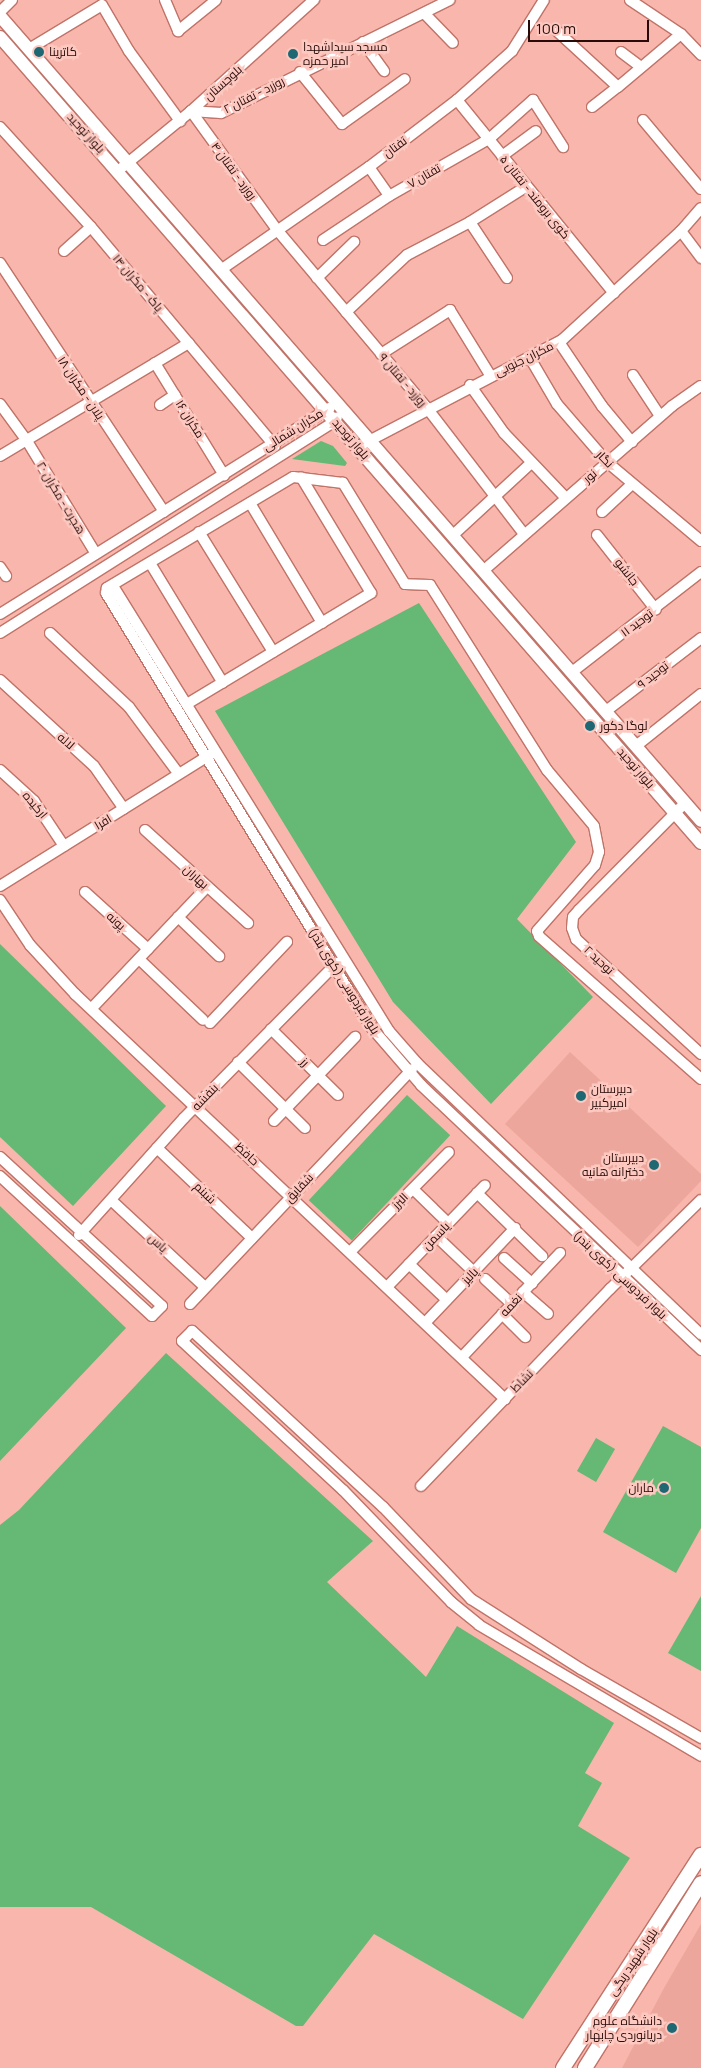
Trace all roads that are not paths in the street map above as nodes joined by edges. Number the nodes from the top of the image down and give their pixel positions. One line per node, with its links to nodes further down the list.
1 (12, 0): 8 (street)
2 (165, 0): 3 (street)
3 (216, 0)
4 (314, 0): 26 (street, بلوچستان)
5 (450, 0): 9 (street, روزرد - تفتان ۲)
6 (630, 0): 12 (street)
7 (541, 1): 24 (street, تفتان)
8 (0, 12)
9 (425, 14): 14 (street, روزرد - تفتان ۲); 15 (street)
10 (0, 16): 16 (main road, بلوار توحید)
11 (558, 32): 23 (street)
12 (681, 34): 18 (street); 19 (street)
13 (0, 37): 34 (main road, بلوار توحید)
14 (363, 42): 20 (street); 21 (street, روزرد - تفتان ۲)
15 (453, 44)
16 (29, 49): 27 (street); 34 (main road, بلوار توحید)
17 (621, 52): 19 (street)
18 (701, 55)
19 (642, 67): 23 (street)
20 (384, 71)
21 (300, 72): 22 (street); 26 (street, روزرد - تفتان ۲)
22 (405, 79)
23 (618, 87): 25 (street)
24 (456, 100): 31 (street, کوی برومند - تفتان ۵); 35 (street, تفتان)
25 (592, 107)
26 (191, 111): 27 (street, بلوچستان); 42 (street, روزرد - تفتان ۴)
27 (180, 120): 34 (street, بلوچستان)
28 (643, 120): 37 (street)
29 (0, 128): 41 (street, پاک - مکران ۱۴)
30 (536, 130): 33 (street)
31 (488, 139): 32 (street, تفتان ۷); 33 (street, کوی برومند - تفتان ۵); 38 (street, تفتان ۷)
32 (563, 146)
33 (502, 156): 36 (street, کوی برومند - تفتان ۵)
34 (124, 166): 49 (main road, بلوار توحید); 68 (main road, بلوار توحید)
35 (370, 166): 38 (street); 42 (street, تفتان)
36 (527, 186): 40 (street); 52 (street, کوی برومند - تفتان ۵)
37 (701, 188)
38 (389, 196): 44 (street, تفتان ۷)
39 (701, 208): 43 (street, مکران جنوبی)
40 (470, 222): 51 (street); 53 (street)
41 (91, 227): 46 (street); 55 (street, پاک - مکران ۱۴)
42 (278, 231): 49 (street, تفتان); 50 (street, روزرد - تفتان ۹)
43 (681, 231): 47 (street); 52 (street, مکران جنوبی)
44 (323, 240)
45 (354, 242): 50 (street)
46 (64, 251)
47 (701, 258)
48 (0, 263): 64 (street, پلان - مکران ۱۸)
49 (222, 269): 67 (main road, بلوار توحید)
50 (317, 278): 53 (street, روزرد - تفتان ۹)
51 (507, 278)
52 (614, 293): 54 (street, مکران جنوبی)
53 (346, 312): 56 (street, روزرد - تفتان ۹)
54 (559, 342): 57 (street, مکران جنوبی); 75 (street)
55 (189, 343): 58 (street); 74 (street, پاک - مکران ۱۴)
56 (380, 354): 59 (street); 69 (street, روزرد - تفتان ۹)
57 (530, 358): 59 (street, مکران جنوبی); 79 (street, نگار)
58 (155, 363): 63 (street, مکران ۱۶); 64 (street)
59 (490, 375): 61 (street, مکران جنوبی)
60 (633, 375): 70 (street)
61 (470, 386): 69 (street, مکران جنوبی); 80 (street)
62 (699, 391): 70 (street, نور)
63 (175, 395): 66 (street); 81 (street, مکران ۱۶)
64 (91, 402): 73 (street); 87 (street, پلان - مکران ۱۸)
65 (0, 404): 73 (street, هجرت - مکران ۲۰)
66 (160, 405)
67 (341, 407): 68 (street, مکران شمالی); 71 (street, مکران شمالی); 72 (main road, بلوار توحید)
68 (325, 408): 71 (main road, بلوار توحید); 74 (street, مکران شمالی)
69 (427, 408): 72 (street, مکران جنوبی); 84 (street, روزرد - تفتان ۹)
70 (660, 416): 75 (street, نور)
71 (335, 421): 76 (main road, بلوار توحید); 77 (street, مکران شمالی)
72 (369, 440): 76 (street, مکران جنوبی); 92 (main road, بلوار توحید)
73 (27, 441): 78 (street); 94 (street, هجرت - مکران ۲۰)
74 (272, 442): 77 (street, پاک - مکران ۱۴); 81 (street, مکران شمالی)
75 (632, 442): 79 (street, نور)
76 (358, 447): 121 (main road, بلوار توحید)
77 (280, 455): 104 (street, مکران شمالی)
78 (0, 456)
79 (607, 462): 83 (street, نگار); 85 (street, نور)
80 (531, 463): 84 (street); 85 (street)
81 (224, 475): 87 (street, مکران شمالی)
82 (301, 477): 86 (street); 103 (street); 146 (street)
83 (632, 484): 88 (street); 93 (street, نگار)
84 (493, 497): 90 (street, روزرد - تفتان ۹); 92 (street)
85 (565, 497): 90 (street, نور)
86 (250, 503): 89 (street); 103 (street)
87 (164, 512): 94 (street, مکران شمالی)
88 (602, 512)
89 (199, 532): 95 (street); 107 (street)
90 (524, 534): 97 (street, نور)
91 (597, 535): 101 (street, جانشو)
92 (452, 536): 97 (main road, بلوار توحید)
93 (701, 541)
94 (96, 554): 102 (street, مکران شمالی)
95 (150, 563): 100 (street); 110 (street)
96 (0, 567): 99 (street)
97 (483, 571): 108 (main road, بلوار توحید)
98 (701, 572): 101 (street, توحید ۱۱)
99 (6, 576)
100 (110, 589): 112 (street, بلوار فردوسی (کوی بندر)); 116 (street, بلوار فردوسی (کوی بندر))
101 (656, 610): 108 (street, توحید ۱۱)
102 (0, 614)
103 (322, 623): 107 (street)
104 (0, 633)
105 (50, 633): 118 (street)
106 (701, 638): 113 (street, توحید ۹)
107 (273, 652): 110 (street)
108 (572, 672): 113 (main road, بلوار توحید)
109 (0, 680): 120 (street, لاله)
110 (223, 683): 112 (street)
111 (701, 694): 114 (street)
112 (187, 704): 115 (street, بلوار فردوسی (کوی بندر))
113 (606, 711): 114 (main road, بلوار توحید)
114 (636, 746): 119 (main road, بلوار توحید)
115 (216, 751): 116 (street, افرا); 135 (street, بلوار فردوسی (کوی بندر))
116 (206, 758): 118 (street, افرا); 137 (street, بلوار فردوسی (کوی بندر))
117 (0, 770): 125 (street, ارکیده)
118 (178, 774): 120 (street, افرا)
119 (685, 802): 121 (street, توحید ۲); 122 (main road, بلوار توحید)
120 (124, 809): 125 (street, افرا)
121 (674, 813): 124 (main road, بلوار توحید); 141 (street, توحید ۲)
122 (701, 820)
123 (145, 830): 127 (street, بهاران)
124 (701, 843)
125 (64, 846): 126 (street, افرا)
126 (0, 886)
127 (207, 886): 130 (street); 131 (street, بهاران)
128 (85, 892): 133 (street, پونه)
129 (0, 900): 138 (street, حافظ)
130 (178, 917): 133 (street); 134 (street)
131 (248, 923)
132 (287, 942): 136 (street)
133 (148, 949): 136 (street)
134 (219, 956)
135 (344, 957): 137 (street, بنفشه); 143 (street, بلوار فردوسی (کوی بندر))
136 (139, 959): 138 (street)
137 (334, 966): 139 (street, بنفشه); 144 (street, بلوار فردوسی (کوی بندر))
138 (92, 1008): 148 (street, حافظ)
139 (271, 1029): 142 (street, بنفشه); 145 (street, رز)
140 (355, 1037): 145 (street)
141 (701, 1054)
142 (238, 1062): 148 (street, بنفشه); 149 (street)
143 (417, 1064): 144 (street, شقایق); 155 (street, بلوار فردوسی (کوی بندر))
144 (408, 1073): 157 (street, بلوار فردوسی (کوی بندر)); 161 (street, شقایق)
145 (318, 1075): 147 (street, رز); 149 (street)
146 (701, 1079)
147 (338, 1095)
148 (196, 1106): 152 (street, بنفشه); 161 (street, حافظ)
149 (285, 1109): 150 (street); 151 (street)
150 (274, 1121)
151 (305, 1128)
152 (158, 1148): 162 (street, بنفشه); 168 (street, شبنم)
153 (449, 1152): 159 (street, البرز)
154 (0, 1157): 166 (street)
155 (526, 1169): 157 (street); 176 (street, بلوار فردوسی (کوی بندر))
156 (0, 1176): 169 (street)
157 (517, 1177): 176 (street, بلوار فردوسی (کوی بندر))
158 (485, 1185): 160 (street, یاسمن)
159 (413, 1189): 164 (street); 170 (street, البرز)
160 (477, 1193): 164 (street, یاسمن); 165 (street)
161 (292, 1196): 168 (street, شقایق); 170 (street, حافظ)
162 (111, 1200): 166 (street, بنفشه); 179 (street, یاس)
163 (701, 1200): 176 (street, نشاط)
164 (448, 1223): 167 (street, یاسمن)
165 (515, 1228): 172 (street); 175 (street, پالیز)
166 (82, 1231): 169 (street, بنفشه); 169 (street)
167 (436, 1236): 174 (street, یاسمن); 175 (street)
168 (252, 1238): 179 (street, شقایق)
169 (72, 1243)
170 (351, 1251): 180 (street, حافظ)
171 (560, 1253): 178 (street, نغمه)
172 (542, 1256)
173 (504, 1258): 178 (street)
174 (409, 1264): 180 (street, یاسمن); 182 (street)
175 (474, 1272): 182 (street, پالیز)
176 (626, 1273): 188 (street, بلوار فردوسی (کوی بندر)); 190 (street, بلوار فردوسی (کوی بندر)); 192 (street, نشاط)
177 (485, 1279): 184 (street)
178 (532, 1283): 181 (street, نغمه)
179 (205, 1287): 183 (street, شقایق)
180 (387, 1287): 187 (street, حافظ)
181 (524, 1292): 184 (street, نغمه); 186 (street)
182 (447, 1300): 187 (street, پالیز)
183 (190, 1304)
184 (512, 1304): 185 (street, نغمه)
185 (502, 1314): 189 (street); 191 (street, نغمه)
186 (548, 1314)
187 (425, 1323): 191 (street, حافظ)
188 (701, 1334)
189 (525, 1338)
190 (701, 1350)
191 (462, 1357): 192 (street, حافظ)
192 (504, 1399): 195 (street, نشاط)
193 (285, 1418): 194 (street); 194 (street); 196 (street)
194 (274, 1427): 197 (street)
195 (421, 1486)
196 (488, 1611): 197 (street); 198 (street)
197 (479, 1625): 199 (street)
198 (701, 1738)
199 (701, 1756)
200 (701, 1855): 202 (highway, بلوار شهید ریگی)
201 (701, 1882): 203 (highway, بلوار شهید ریگی)
202 (563, 2068)
203 (585, 2068)

